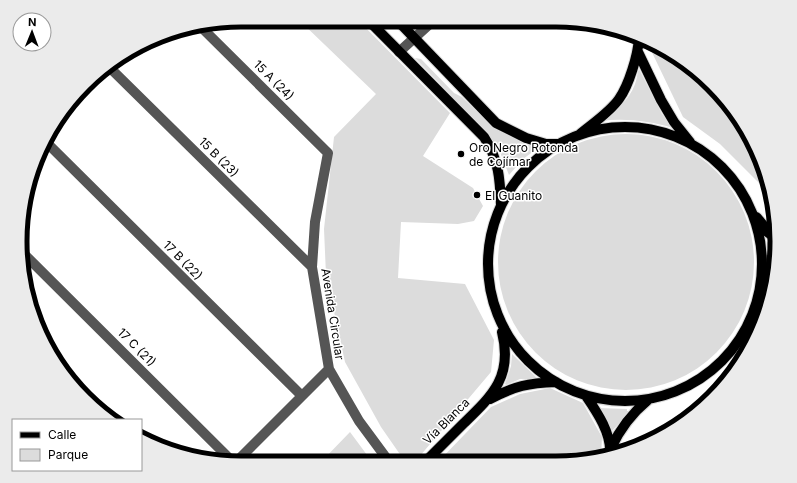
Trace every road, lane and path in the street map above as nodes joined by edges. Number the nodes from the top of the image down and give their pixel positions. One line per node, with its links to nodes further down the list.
1 (375, 27): 7 (main road)
2 (404, 27): 5 (main road)
3 (427, 27): 5 (street)
4 (204, 30): 14 (street, 15 A (24))
5 (415, 38): 7 (street); 11 (main road)
6 (639, 43): 8 (main road)
7 (399, 52): 15 (main road)
8 (638, 52): 10 (main road); 12 (main road)
9 (112, 71): 19 (street, 15 B (23))
10 (577, 136): 11 (main road); 12 (main road)
11 (561, 144): 15 (main road)
12 (693, 145): 16 (main road)
13 (50, 146): 25 (street, 17 B (22))
14 (328, 153): 19 (street, Avenida Circular)
15 (501, 205): 22 (main road)
16 (756, 218): 17 (highway); 21 (main road)
17 (770, 233)
18 (27, 256): 31 (street, 17 C (21))
19 (312, 267): 23 (street, Avenida Circular)
20 (762, 302): 21 (highway)
21 (756, 308): 28 (main road)
22 (499, 317): 24 (main road); 27 (main road, Vía Blanca)
23 (329, 369): 25 (street); 33 (street, Avenida Circular)
24 (556, 382): 26 (main road); 27 (main road, Vía Blanca)
25 (302, 396): 32 (street)
26 (586, 396): 28 (main road); 29 (main road)
27 (488, 400): 34 (main road, Vía Blanca)
28 (648, 400): 30 (main road)
29 (609, 449)
30 (611, 449)
31 (228, 456)
32 (240, 456)
33 (385, 456)
34 (430, 456)

